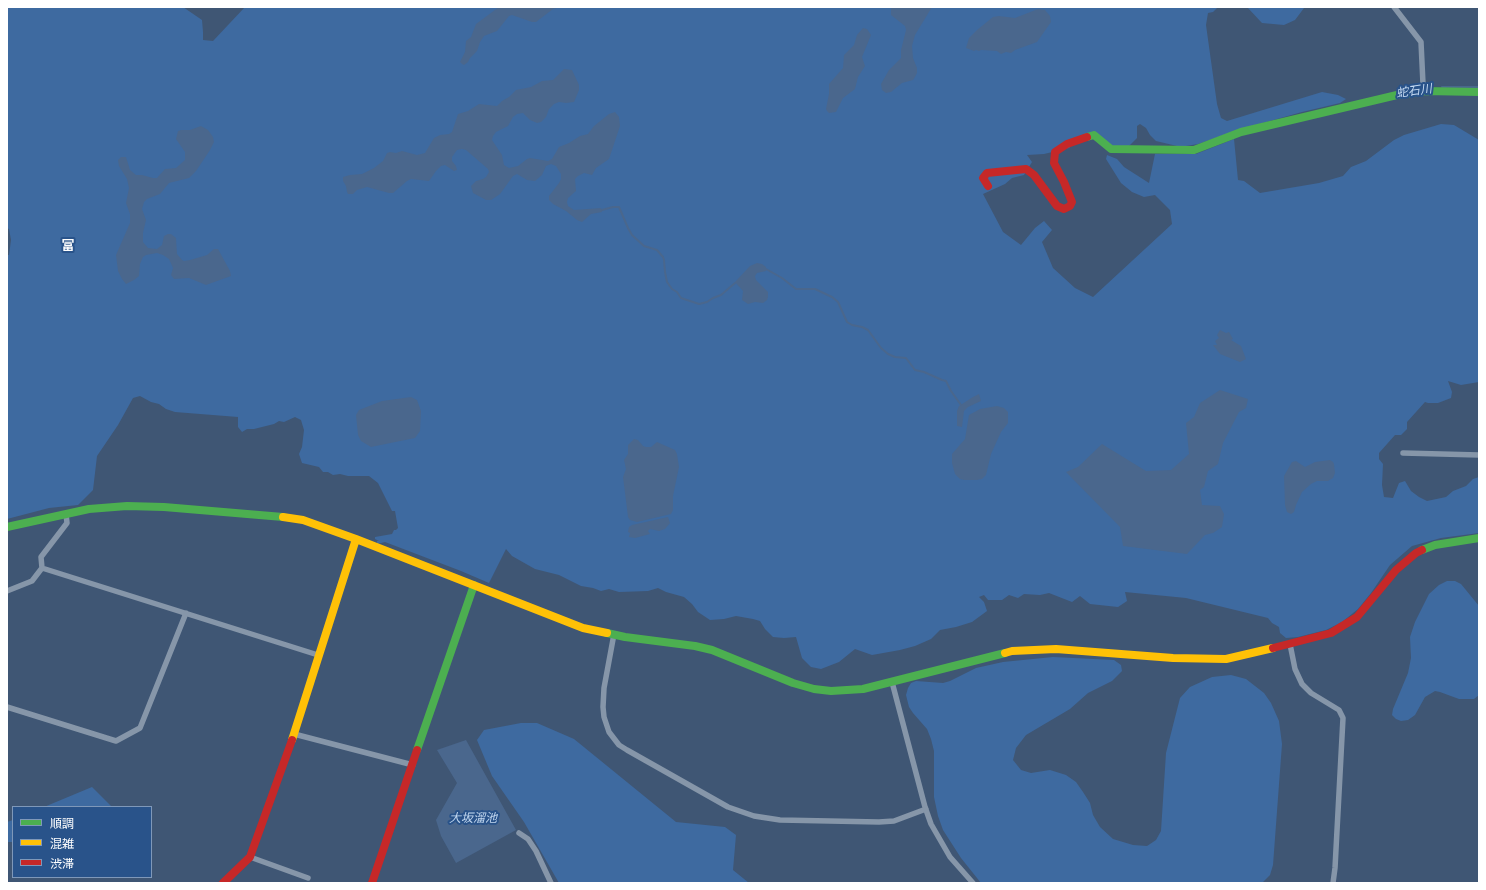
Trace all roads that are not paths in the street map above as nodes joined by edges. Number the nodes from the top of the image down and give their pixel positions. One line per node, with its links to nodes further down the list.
1 (1394, 7): 2 (street)
2 (1424, 87): 3 (street); 4 (street)
3 (1479, 92)
4 (988, 186)
5 (1403, 453): 6 (street)
6 (1479, 455)
7 (66, 514): 8 (street); 10 (street); 11 (street)
8 (7, 527)
9 (1479, 538): 16 (street)
10 (356, 539): 12 (street); 17 (street)
11 (42, 568): 13 (street); 14 (street)
12 (474, 585): 15 (street); 21 (street)
13 (7, 591)
14 (186, 613): 17 (street); 19 (street)
15 (614, 634): 18 (street); 22 (street)
16 (1290, 644): 18 (street); 30 (street)
17 (318, 656): 20 (street)
18 (892, 682): 22 (street)
19 (7, 707)
20 (294, 734): 21 (street); 24 (street)
21 (413, 765): 27 (street)
22 (926, 810): 29 (street)
23 (519, 833): 28 (street)
24 (250, 857): 25 (street); 26 (street)
25 (308, 878)
26 (223, 883)
27 (372, 883)
28 (550, 883)
29 (973, 883)
30 (1333, 883)

